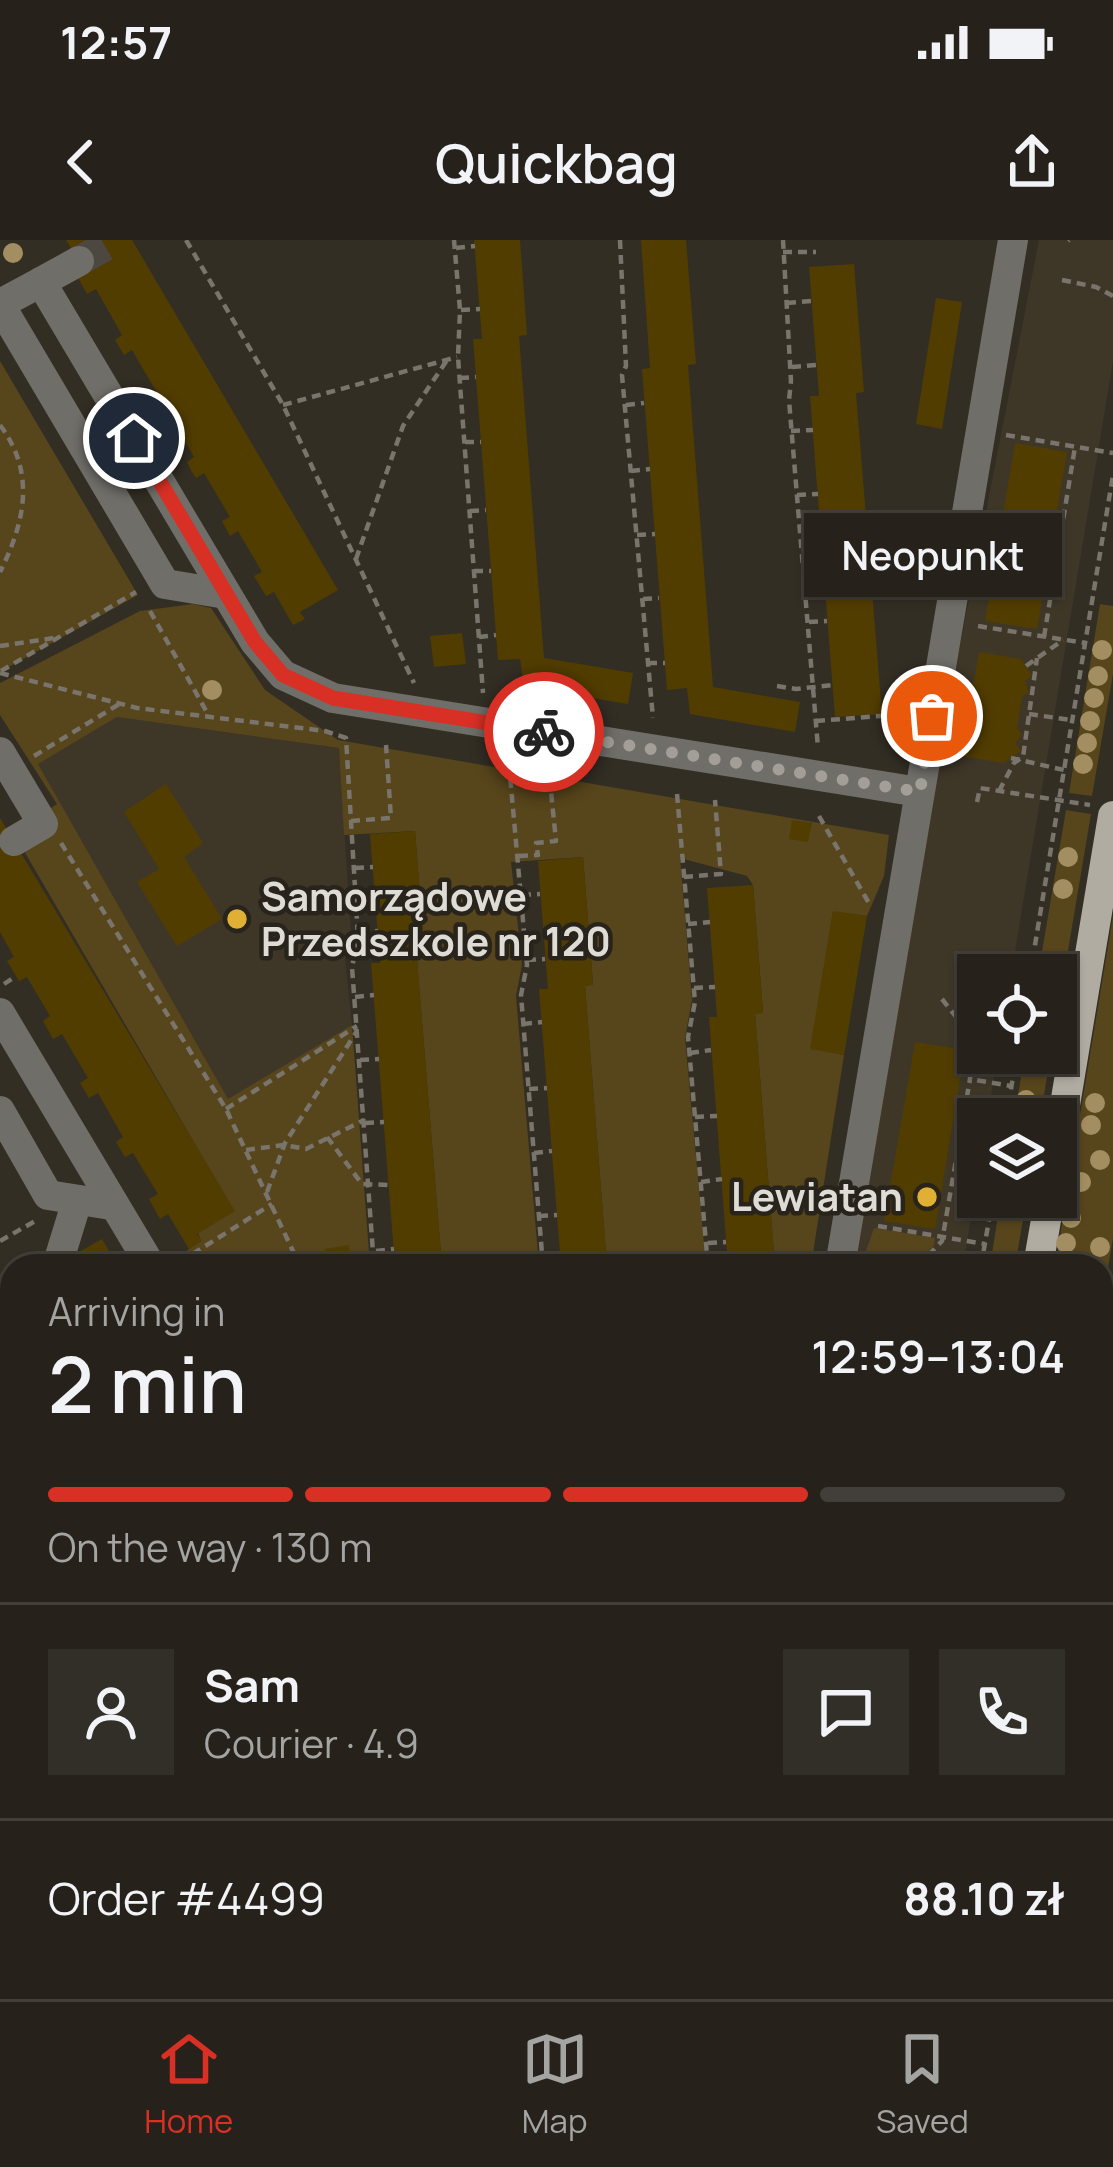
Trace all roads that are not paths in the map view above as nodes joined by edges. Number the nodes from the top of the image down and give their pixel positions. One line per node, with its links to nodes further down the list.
1 (1013, 240): 7 (street)
2 (79, 261): 3 (street)
3 (41, 282): 4 (street); 5 (street)
4 (0, 304): 5 (street)
5 (226, 594): 7 (street)
6 (6, 761): 9 (street)
7 (920, 792): 18 (street)
8 (1106, 811): 11 (main road)
9 (14, 841)
10 (2, 999): 14 (street)
11 (1065, 1098)
12 (0, 1111): 13 (street)
13 (77, 1202): 14 (street); 16 (street)
14 (111, 1205): 17 (street)
15 (1046, 1218): 19 (main road)
16 (61, 1254)
17 (143, 1254)
18 (842, 1254)
19 (1040, 1254)

